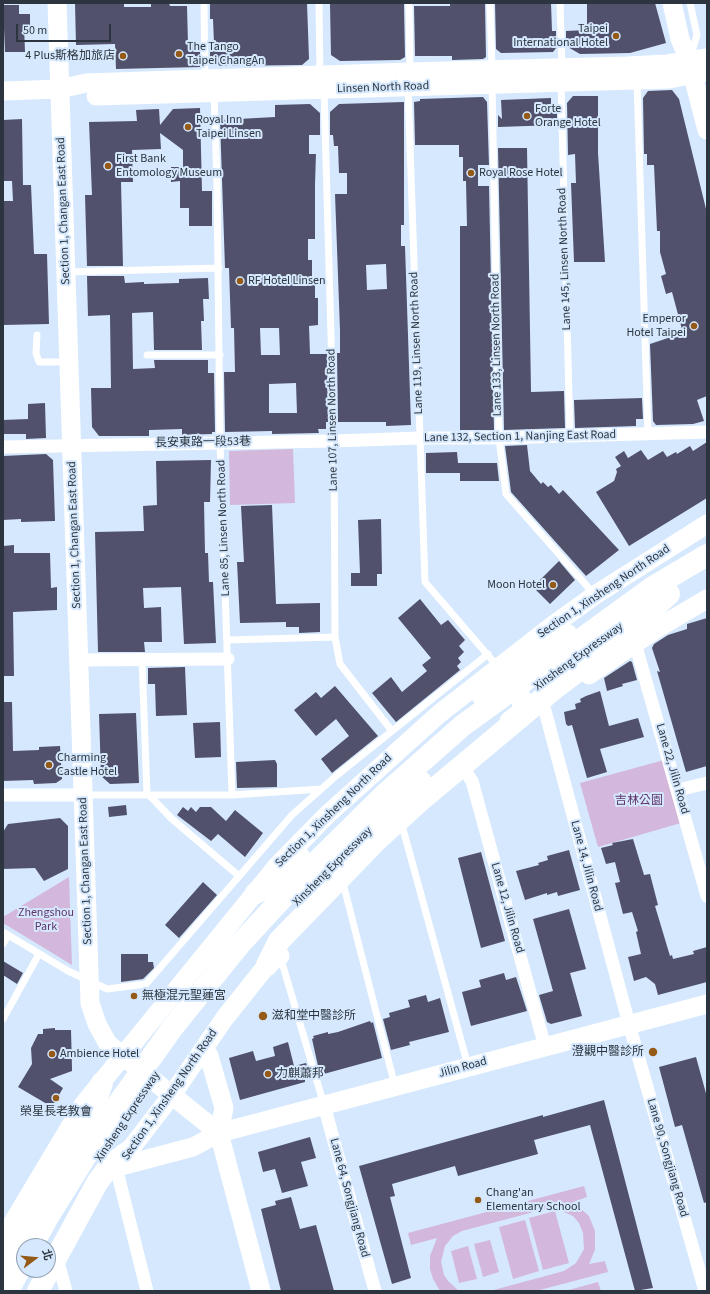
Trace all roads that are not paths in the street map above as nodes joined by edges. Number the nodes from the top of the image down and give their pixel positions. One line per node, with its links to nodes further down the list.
1 (57, 3): 16 (street, Section 1, Changan East Road)
2 (204, 3): 15 (lane, Lane 85, Linsen North Road)
3 (319, 3): 14 (lane, Lane 107, Linsen North Road)
4 (409, 3): 12 (lane, Lane 119, Linsen North Road)
5 (490, 3): 11 (lane, Lane 133, Linsen North Road)
6 (560, 3): 10 (lane, Lane 145, Linsen North Road)
7 (672, 3): 9 (street)
8 (690, 3): 9 (lane)
9 (699, 67): 10 (street, Linsen North Road); 13 (street, Linsen North Road); 18 (street)
10 (561, 75): 11 (street, Linsen North Road); 13 (street, Linsen North Road); 27 (lane, Lane 145, Linsen North Road)
11 (492, 77): 12 (street, Linsen North Road); 29 (lane, Lane 133, Linsen North Road)
12 (409, 79): 14 (street, Linsen North Road); 28 (lane, Lane 119, Linsen North Road)
13 (637, 80): 26 (lane)
14 (322, 82): 15 (street, Linsen North Road); 30 (lane, Lane 107, Linsen North Road)
15 (210, 86): 16 (street, Linsen North Road); 19 (lane, Lane 85, Linsen North Road)
16 (60, 89): 17 (street, Linsen North Road); 20 (street, Section 1, Changan East Road)
17 (3, 91)
18 (707, 130)
19 (219, 268): 20 (lane); 23 (lane, Lane 85, Linsen North Road)
20 (65, 272): 24 (street, Section 1, Changan East Road)
21 (37, 335): 24 (lane)
22 (147, 355): 23 (lane)
23 (220, 355): 31 (lane, Lane 85, Linsen North Road)
24 (69, 362): 32 (street, Section 1, Changan East Road)
25 (707, 432): 26 (street, Lane 132, Section 1, Nanjing East Road)
26 (648, 434): 27 (street, Lane 132, Section 1, Nanjing East Road)
27 (570, 437): 29 (street, Lane 132, Section 1, Nanjing East Road)
28 (420, 438): 29 (street, Lane 132, Section 1, Nanjing East Road); 30 (street, Lane 132, Section 1, Nanjing East Road); 49 (lane, Lane 119, Linsen North Road)
29 (499, 438): 39 (lane, Lane 133, Linsen North Road)
30 (334, 441): 31 (street, 長安東路一段53巷); 42 (lane, Lane 107, Linsen North Road)
31 (220, 443): 32 (street, 長安東路一段53巷); 43 (lane, Lane 85, Linsen North Road)
32 (73, 446): 33 (street, 長安東路一段53巷); 47 (street, Section 1, Changan East Road)
33 (3, 447)
34 (707, 524): 39 (street, Section 1, Xinsheng North Road)
35 (707, 555): 38 (highway, Xinsheng Expressway)
36 (707, 571): 38 (highway, Xinsheng Expressway)
37 (707, 586): 41 (street)
38 (661, 591): 64 (highway); 69 (highway); 84 (highway, Xinsheng Expressway); 86 (highway, Xinsheng Expressway)
39 (595, 595): 49 (street, Section 1, Xinsheng North Road)
40 (707, 599): 41 (street, Section 1, Xinsheng North Road)
41 (661, 626): 44 (street, Section 1, Xinsheng North Road)
42 (335, 637): 43 (lane); 52 (lane, Lane 107, Linsen North Road)
43 (228, 640): 46 (lane, Lane 85, Linsen North Road)
44 (635, 643): 48 (street, Section 1, Xinsheng North Road); 56 (street, Lane 22, Jilin Road)
45 (142, 659): 46 (street); 47 (street); 59 (lane)
46 (228, 659): 60 (lane, Lane 85, Linsen North Road)
47 (79, 660): 58 (street, Section 1, Changan East Road)
48 (611, 660): 50 (street); 51 (street, Section 1, Xinsheng North Road)
49 (493, 661): 50 (street); 52 (lane); 64 (street, Section 1, Xinsheng North Road)
50 (521, 696): 53 (street)
51 (544, 707): 53 (street, Section 1, Xinsheng North Road); 73 (street, Lane 14, Jilin Road)
52 (392, 731): 55 (lane)
53 (465, 772): 61 (street, Section 1, Xinsheng North Road); 74 (street, Lane 12, Jilin Road)
54 (707, 782): 56 (street)
55 (321, 789): 60 (lane); 62 (lane)
56 (678, 790): 65 (street, Lane 22, Jilin Road)
57 (3, 795): 58 (street)
58 (83, 795): 59 (lane); 70 (street, Section 1, Changan East Road)
59 (148, 795): 60 (lane); 62 (lane)
60 (232, 795)
61 (403, 829): 63 (street, Section 1, Xinsheng North Road); 77 (lane)
62 (239, 876): 70 (lane)
63 (344, 886): 69 (street, Section 1, Xinsheng North Road); 79 (lane)
64 (256, 893): 76 (street, Section 1, Xinsheng North Road)
65 (707, 896)
66 (5, 934): 67 (lane); 68 (lane)
67 (3, 944)
68 (39, 954): 70 (lane); 72 (lane)
69 (275, 955): 75 (street, Section 1, Xinsheng North Road); 81 (lane)
70 (89, 981): 76 (street, Section 1, Changan East Road)
71 (707, 1004): 73 (street, Jilin Road)
72 (3, 1019)
73 (629, 1024): 74 (street, Jilin Road); 93 (street, Lane 90, Songjiang Road)
74 (545, 1047): 77 (street, Jilin Road)
75 (204, 1049): 80 (street, Section 1, Xinsheng North Road); 82 (street)
76 (122, 1056): 78 (street, Section 1, Xinsheng North Road); 80 (street, Section 1, Changan East Road)
77 (469, 1067): 79 (street, Jilin Road)
78 (102, 1083): 85 (street, Section 1, Xinsheng North Road); 88 (highway)
79 (395, 1086): 81 (street, Jilin Road)
80 (172, 1095): 82 (street, Section 1, Changan East Road); 83 (street, Section 1, Xinsheng North Road)
81 (324, 1105): 82 (street, Jilin Road); 101 (street, Lane 64, Songjiang Road)
82 (219, 1133): 83 (street, Jilin Road); 100 (street)
83 (122, 1163): 87 (street, Section 1, Xinsheng North Road); 96 (highway); 99 (street)
84 (37, 1238)
85 (3, 1239)
86 (56, 1253)
87 (56, 1255)
88 (3, 1264)
89 (56, 1264): 98 (street)
90 (16, 1276): 94 (highway)
91 (32, 1278): 95 (highway)
92 (49, 1278): 97 (street, Section 1, Xinsheng North Road)
93 (705, 1289)
94 (8, 1291)
95 (25, 1291)
96 (38, 1291)
97 (45, 1291)
98 (66, 1291)
99 (147, 1291)
100 (261, 1291)
101 (375, 1291)

